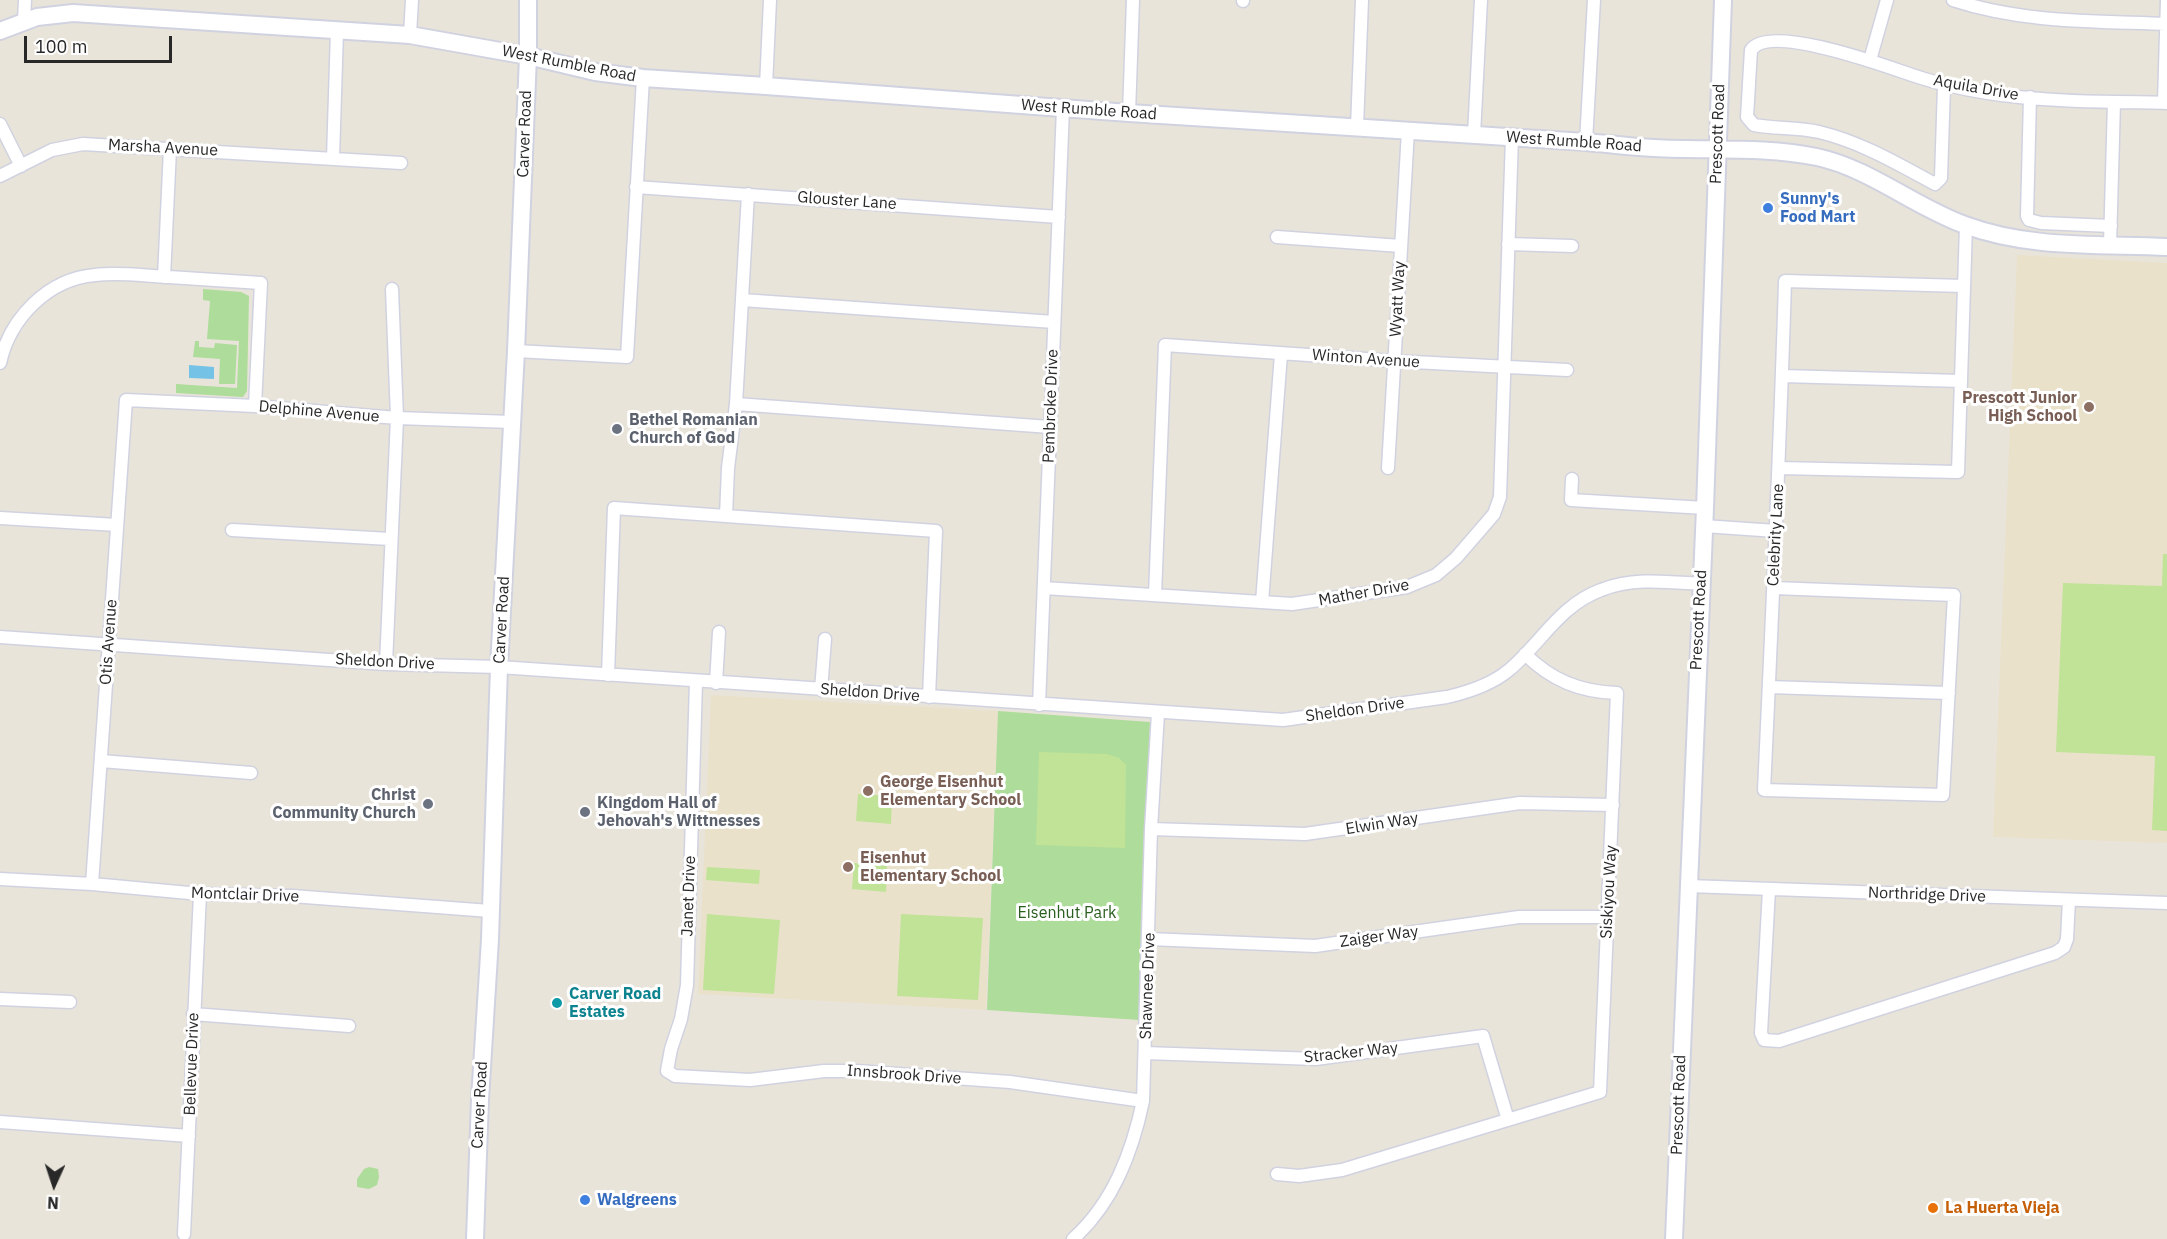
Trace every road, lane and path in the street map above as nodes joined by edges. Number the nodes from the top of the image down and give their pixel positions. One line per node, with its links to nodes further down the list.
1 (25, 0): 13 (street)
2 (412, 0): 17 (street)
3 (528, 0): 18 (street, Carver Road)
4 (770, 0): 21 (street)
5 (1133, 0): 27 (street)
6 (1362, 0): 29 (street)
7 (1480, 0): 31 (street)
8 (1594, 0): 33 (street)
9 (1723, 0): 35 (street, Prescott Road)
10 (1887, 0): 19 (street)
11 (1953, 0): 14 (street)
12 (2167, 0): 14 (street)
13 (24, 20): 15 (street, West Rumble Road); 16 (street, West Rumble Road)
14 (2167, 24): 25 (street)
15 (0, 31)
16 (337, 32): 17 (street, West Rumble Road); 36 (street)
17 (410, 35): 18 (street, West Rumble Road)
18 (528, 56): 20 (street, West Rumble Road); 55 (street, Carver Road)
19 (1870, 60): 22 (street, Aquila Drive); 22 (street, Aquila Drive)
20 (643, 78): 21 (street, West Rumble Road); 40 (street)
21 (766, 86): 26 (street, West Rumble Road)
22 (1944, 86): 23 (street, Aquila Drive)
23 (2030, 97): 24 (street, Aquila Drive); 44 (street)
24 (2114, 102): 25 (street, Aquila Drive); 44 (street)
25 (2165, 103)
26 (1063, 108): 27 (street, West Rumble Road); 42 (street, Pembroke Drive)
27 (1129, 114): 29 (street, West Rumble Road)
28 (0, 124): 38 (street)
29 (1357, 127): 30 (street, West Rumble Road)
30 (1408, 130): 31 (street, West Rumble Road); 47 (street, Wyatt Way)
31 (1474, 135): 32 (street, West Rumble Road)
32 (1512, 137): 33 (street, West Rumble Road); 46 (street, Mather Drive)
33 (1586, 142): 35 (street, West Rumble Road)
34 (170, 149): 36 (street, Marsha Avenue); 38 (street, Marsha Avenue); 50 (street)
35 (1718, 149): 43 (street, West Rumble Road); 72 (street, Prescott Road)
36 (333, 158): 37 (street, Marsha Avenue)
37 (401, 163)
38 (21, 166): 39 (street, Marsha Avenue)
39 (0, 176)
40 (636, 187): 41 (street, Glouster Lane); 55 (street)
41 (748, 194): 42 (street, Glouster Lane); 53 (street)
42 (1059, 217): 54 (street, Pembroke Drive)
43 (1966, 226): 44 (street, West Rumble Road); 51 (street)
44 (2111, 234): 49 (street, West Rumble Road)
45 (1277, 237): 47 (street)
46 (1508, 244): 48 (street); 59 (street, Mather Drive)
47 (1401, 246): 57 (street, Wyatt Way)
48 (1572, 246)
49 (2167, 247)
50 (164, 277): 58 (street); 65 (street)
51 (1964, 286): 61 (street, Celebrity Lane); 62 (street)
52 (392, 289): 66 (street)
53 (742, 300): 54 (street); 64 (street)
54 (1054, 322): 68 (street, Pembroke Drive)
55 (516, 351): 67 (street, Carver Road)
56 (1281, 354): 57 (street, Winton Avenue); 83 (street, Winton Avenue); 84 (street)
57 (1394, 361): 59 (street, Winton Avenue); 69 (street, Wyatt Way)
58 (0, 363)
59 (1503, 367): 60 (street, Winton Avenue); 84 (street, Mather Drive)
60 (1567, 370)
61 (1782, 376): 62 (street); 70 (street, Celebrity Lane)
62 (1961, 381): 70 (street)
63 (126, 400): 65 (street, Delphine Avenue); 75 (street, Otis Avenue)
64 (735, 404): 68 (street); 73 (street)
65 (255, 406): 66 (street, Delphine Avenue)
66 (397, 418): 67 (street, Delphine Avenue); 79 (street)
67 (512, 422): 91 (street, Carver Road)
68 (1050, 427): 81 (street, Pembroke Drive)
69 (1388, 468)
70 (1779, 468): 78 (street, Celebrity Lane)
71 (1572, 479): 72 (street)
72 (1705, 508): 76 (street, Prescott Road)
73 (726, 516): 92 (street); 98 (street)
74 (0, 518): 75 (street)
75 (117, 525): 88 (street, Otis Avenue)
76 (1704, 526): 78 (street); 80 (street, Prescott Road)
77 (232, 530): 79 (street)
78 (1776, 531): 82 (street, Celebrity Lane)
79 (390, 540): 90 (street)
80 (1701, 584): 89 (street, Sheldon Drive); 107 (street, Prescott Road)
81 (1044, 588): 83 (street, Mather Drive); 99 (street, Pembroke Drive)
82 (1773, 588): 95 (street, Celebrity Lane); 97 (street)
83 (1155, 595): 84 (street, Mather Drive)
84 (1262, 602)
85 (719, 632): 94 (street)
86 (0, 637): 88 (street, Sheldon Drive)
87 (825, 639): 96 (street)
88 (109, 645): 90 (street, Sheldon Drive); 101 (street, Otis Avenue)
89 (1525, 654): 100 (street, Sheldon Drive); 103 (street, Siskiyou Way)
90 (386, 664): 91 (street, Sheldon Drive)
91 (499, 667): 92 (street, Sheldon Drive); 112 (street, Carver Road)
92 (608, 675): 93 (street, Sheldon Drive)
93 (696, 681): 94 (street, Sheldon Drive); 120 (street, Janet Drive)
94 (716, 682): 96 (street, Sheldon Drive)
95 (1769, 687): 97 (street); 97 (street, Celebrity Lane)
96 (822, 690): 98 (street, Sheldon Drive)
97 (1949, 693)
98 (929, 697): 99 (street, Sheldon Drive)
99 (1039, 705): 100 (street, Sheldon Drive)
100 (1158, 713): 104 (street, Shawnee Drive)
101 (101, 761): 102 (street); 106 (street, Otis Avenue)
102 (251, 773)
103 (1613, 805): 104 (street, Elwin Way); 113 (street, Siskiyou Way)
104 (1151, 829): 114 (street, Shawnee Drive)
105 (0, 879): 106 (street, Montclair Drive)
106 (92, 884): 109 (street, Montclair Drive)
107 (1688, 886): 108 (street, Northridge Drive); 129 (street, Prescott Road)
108 (1769, 890): 110 (street, Northridge Drive); 110 (street)
109 (200, 894): 112 (street, Montclair Drive); 117 (street, Bellevue Drive)
110 (2069, 900): 111 (street, Northridge Drive)
111 (2167, 903)
112 (490, 911): 127 (street, Carver Road)
113 (1607, 917): 114 (street, Zaiger Way); 122 (street, Siskiyou Way)
114 (1149, 939): 119 (street, Shawnee Drive)
115 (0, 999): 116 (street)
116 (70, 1002)
117 (193, 1014): 118 (street); 124 (street, Bellevue Drive)
118 (349, 1026)
119 (1146, 1053): 121 (street, Shawnee Drive); 122 (street, Stracker Way)
120 (667, 1071): 121 (street, Innsbrook Drive)
121 (1143, 1101): 128 (street, Shawnee Drive)
122 (1508, 1120): 125 (street)
123 (0, 1122): 124 (street)
124 (189, 1136): 126 (street, Bellevue Drive)
125 (1277, 1174)
126 (184, 1234)
127 (475, 1239)
128 (1073, 1239)
129 (1674, 1239)

